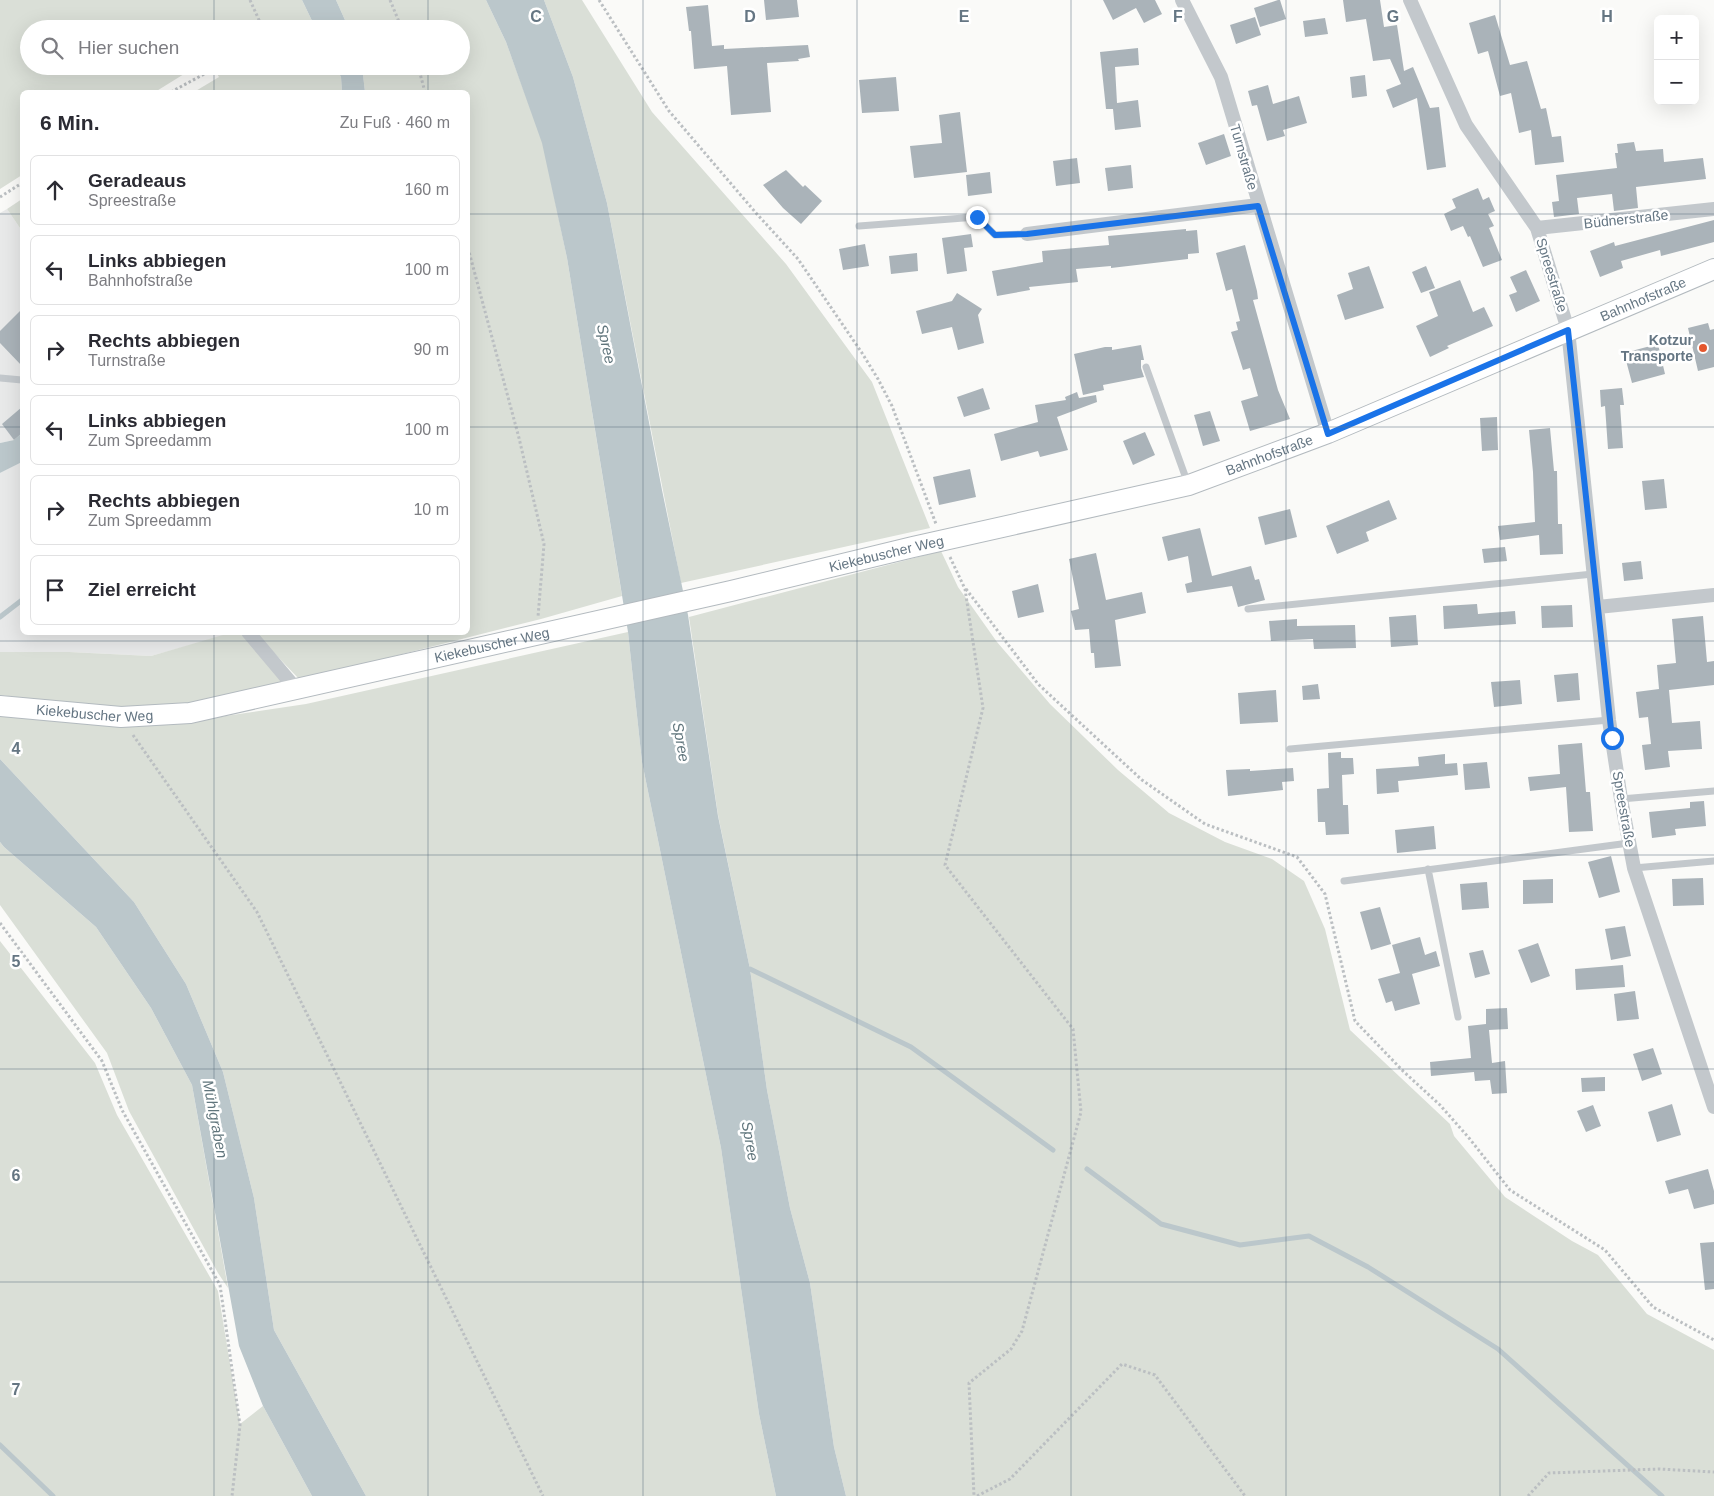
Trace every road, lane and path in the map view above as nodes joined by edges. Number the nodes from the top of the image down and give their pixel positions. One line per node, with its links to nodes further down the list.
1 (250, 0): 6 (path)
2 (390, 0): 7 (path)
3 (599, 0): 28 (path)
4 (1182, 0): 14 (street, Turnstraße)
5 (1410, 0): 17 (street, Spreestraße)
6 (259, 20)
7 (398, 20)
8 (202, 75): 10 (path)
9 (420, 75): 11 (path)
10 (175, 90)
11 (424, 90)
12 (20, 183): 13 (path)
13 (0, 197)
14 (1258, 206): 18 (street); 25 (street, Turnstraße)
15 (1714, 209): 17 (street, Büdnerstraße)
16 (859, 226): 18 (lane)
17 (1537, 228): 21 (street, Spreestraße)
18 (1027, 234)
19 (470, 255): 35 (path)
20 (1714, 269): 21 (main road, Bahnhofstraße)
21 (1568, 330): 25 (main road, Bahnhofstraße); 29 (street, Spreestraße)
22 (1146, 367): 26 (lane)
23 (0, 378): 24 (lane)
24 (20, 380)
25 (1328, 434): 26 (main road, Bahnhofstraße)
26 (1189, 485): 27 (main road, Bahnhofstraße)
27 (979, 533): 28 (main road, Kiekebuscher Weg)
28 (942, 541): 30 (path); 35 (main road, Kiekebuscher Weg)
29 (1594, 574): 32 (street, Spreestraße); 33 (lane)
30 (965, 589): 51 (path); 55 (path)
31 (1714, 595): 32 (street)
32 (1598, 607): 39 (street, Spreestraße)
33 (1248, 609)
34 (251, 635): 36 (street)
35 (537, 635): 36 (main road, Kiekebuscher Weg)
36 (296, 689): 38 (main road, Kiekebuscher Weg)
37 (0, 706): 38 (main road, Kiekebuscher Weg)
38 (120, 717): 54 (path)
39 (1609, 720): 40 (lane); 42 (street, Spreestraße)
40 (1290, 749)
41 (1714, 791): 42 (lane)
42 (1621, 799): 43 (street, Spreestraße)
43 (1629, 843): 45 (street, Spreestraße); 46 (lane)
44 (1714, 861): 45 (lane)
45 (1634, 868): 50 (street, Spreestraße)
46 (1428, 869): 47 (lane); 49 (lane)
47 (1344, 880)
48 (0, 923): 53 (path)
49 (1458, 1017)
50 (1714, 1107)
51 (1714, 1340)
52 (1714, 1472): 57 (path)
53 (232, 1496)
54 (543, 1496)
55 (975, 1496): 56 (path)
56 (1245, 1496)
57 (1528, 1496)

